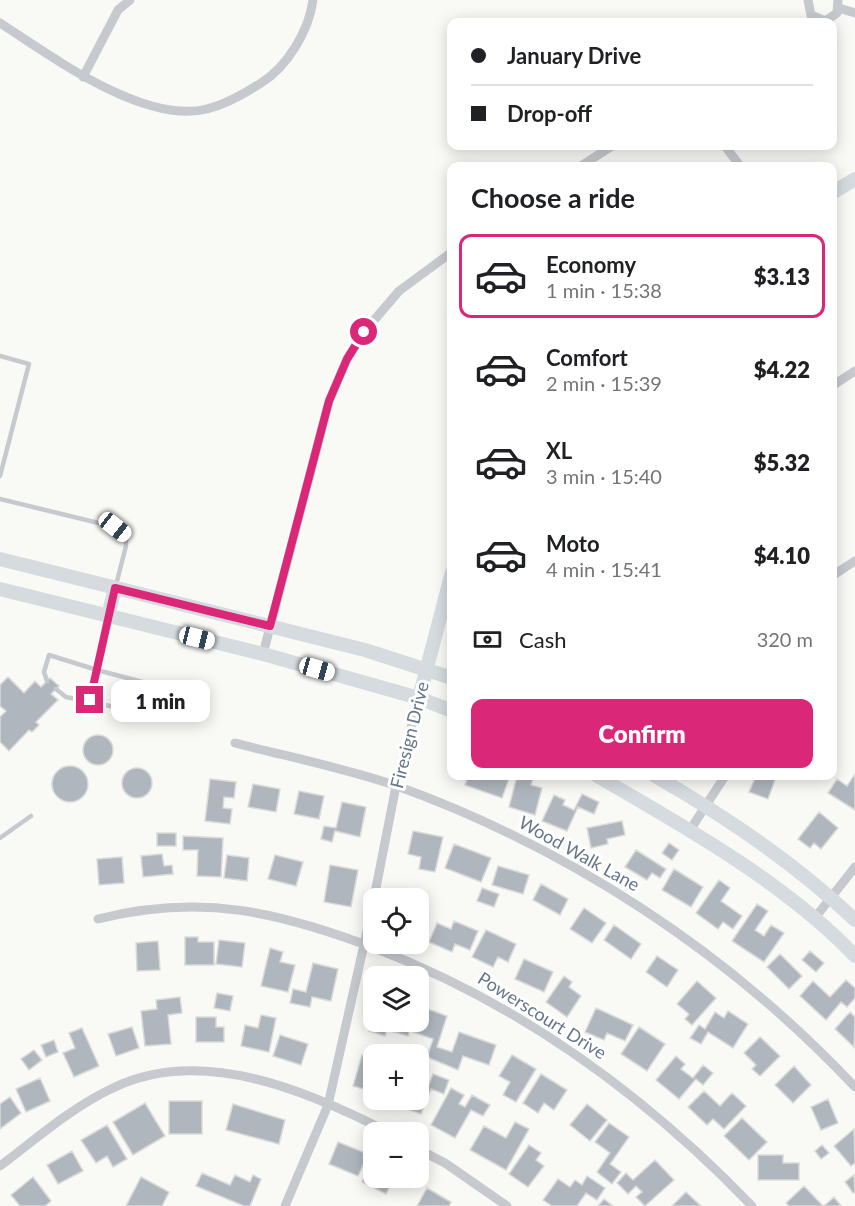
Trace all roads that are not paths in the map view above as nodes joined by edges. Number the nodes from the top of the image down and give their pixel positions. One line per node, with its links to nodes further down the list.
1 (130, 0): 9 (street)
2 (313, 0): 9 (street)
3 (808, 0): 6 (street)
4 (839, 4): 5 (street); 7 (street)
5 (855, 13)
6 (816, 18)
7 (831, 18)
8 (0, 23): 9 (street)
9 (83, 77)
10 (606, 150): 11 (street)
11 (586, 162)
12 (855, 179): 13 (main road)
13 (837, 191)
14 (447, 256): 27 (street)
15 (0, 356): 18 (lane)
16 (855, 371): 17 (street)
17 (837, 383)
18 (0, 476)
19 (0, 499): 24 (lane)
20 (0, 559): 24 (main road)
21 (855, 561): 22 (street)
22 (837, 573)
23 (0, 588): 26 (main road)
24 (115, 588): 26 (main road); 27 (main road)
25 (447, 591): 29 (main road, Firesign Drive)
26 (108, 616): 28 (main road); 30 (lane)
27 (270, 626): 28 (street); 29 (main road)
28 (263, 654): 34 (main road)
29 (427, 669): 31 (main road); 34 (main road, Firesign Drive)
30 (97, 670): 32 (lane); 35 (lane); 35 (lane)
31 (447, 676)
32 (47, 681)
33 (56, 689): 35 (lane)
34 (419, 698): 36 (main road); 41 (street, Firesign Drive)
35 (90, 700)
36 (447, 709)
37 (235, 742): 41 (street, Wood Walk Lane)
38 (604, 780): 44 (main road)
39 (662, 780): 42 (main road)
40 (723, 780): 42 (street)
41 (396, 786): 47 (street, Firesign Drive); 56 (street, Wood Walk Lane)
42 (707, 806): 44 (street); 48 (main road)
43 (31, 816): 45 (lane)
44 (690, 830): 50 (main road)
45 (0, 838)
46 (855, 867): 48 (street)
47 (376, 888)
48 (832, 898): 50 (street); 51 (main road)
49 (98, 919): 52 (street, Powerscourt Drive)
50 (814, 919): 55 (main road)
51 (855, 920)
52 (363, 944)
53 (363, 954): 57 (street, Firesign Drive)
54 (386, 954): 63 (street, Powerscourt Drive)
55 (855, 956)
56 (855, 1087)
57 (328, 1105): 58 (street); 60 (street); 61 (street, Firesign Drive)
58 (366, 1122)
59 (429, 1155): 62 (street)
60 (0, 1166)
61 (285, 1206)
62 (507, 1206)
63 (752, 1206)

